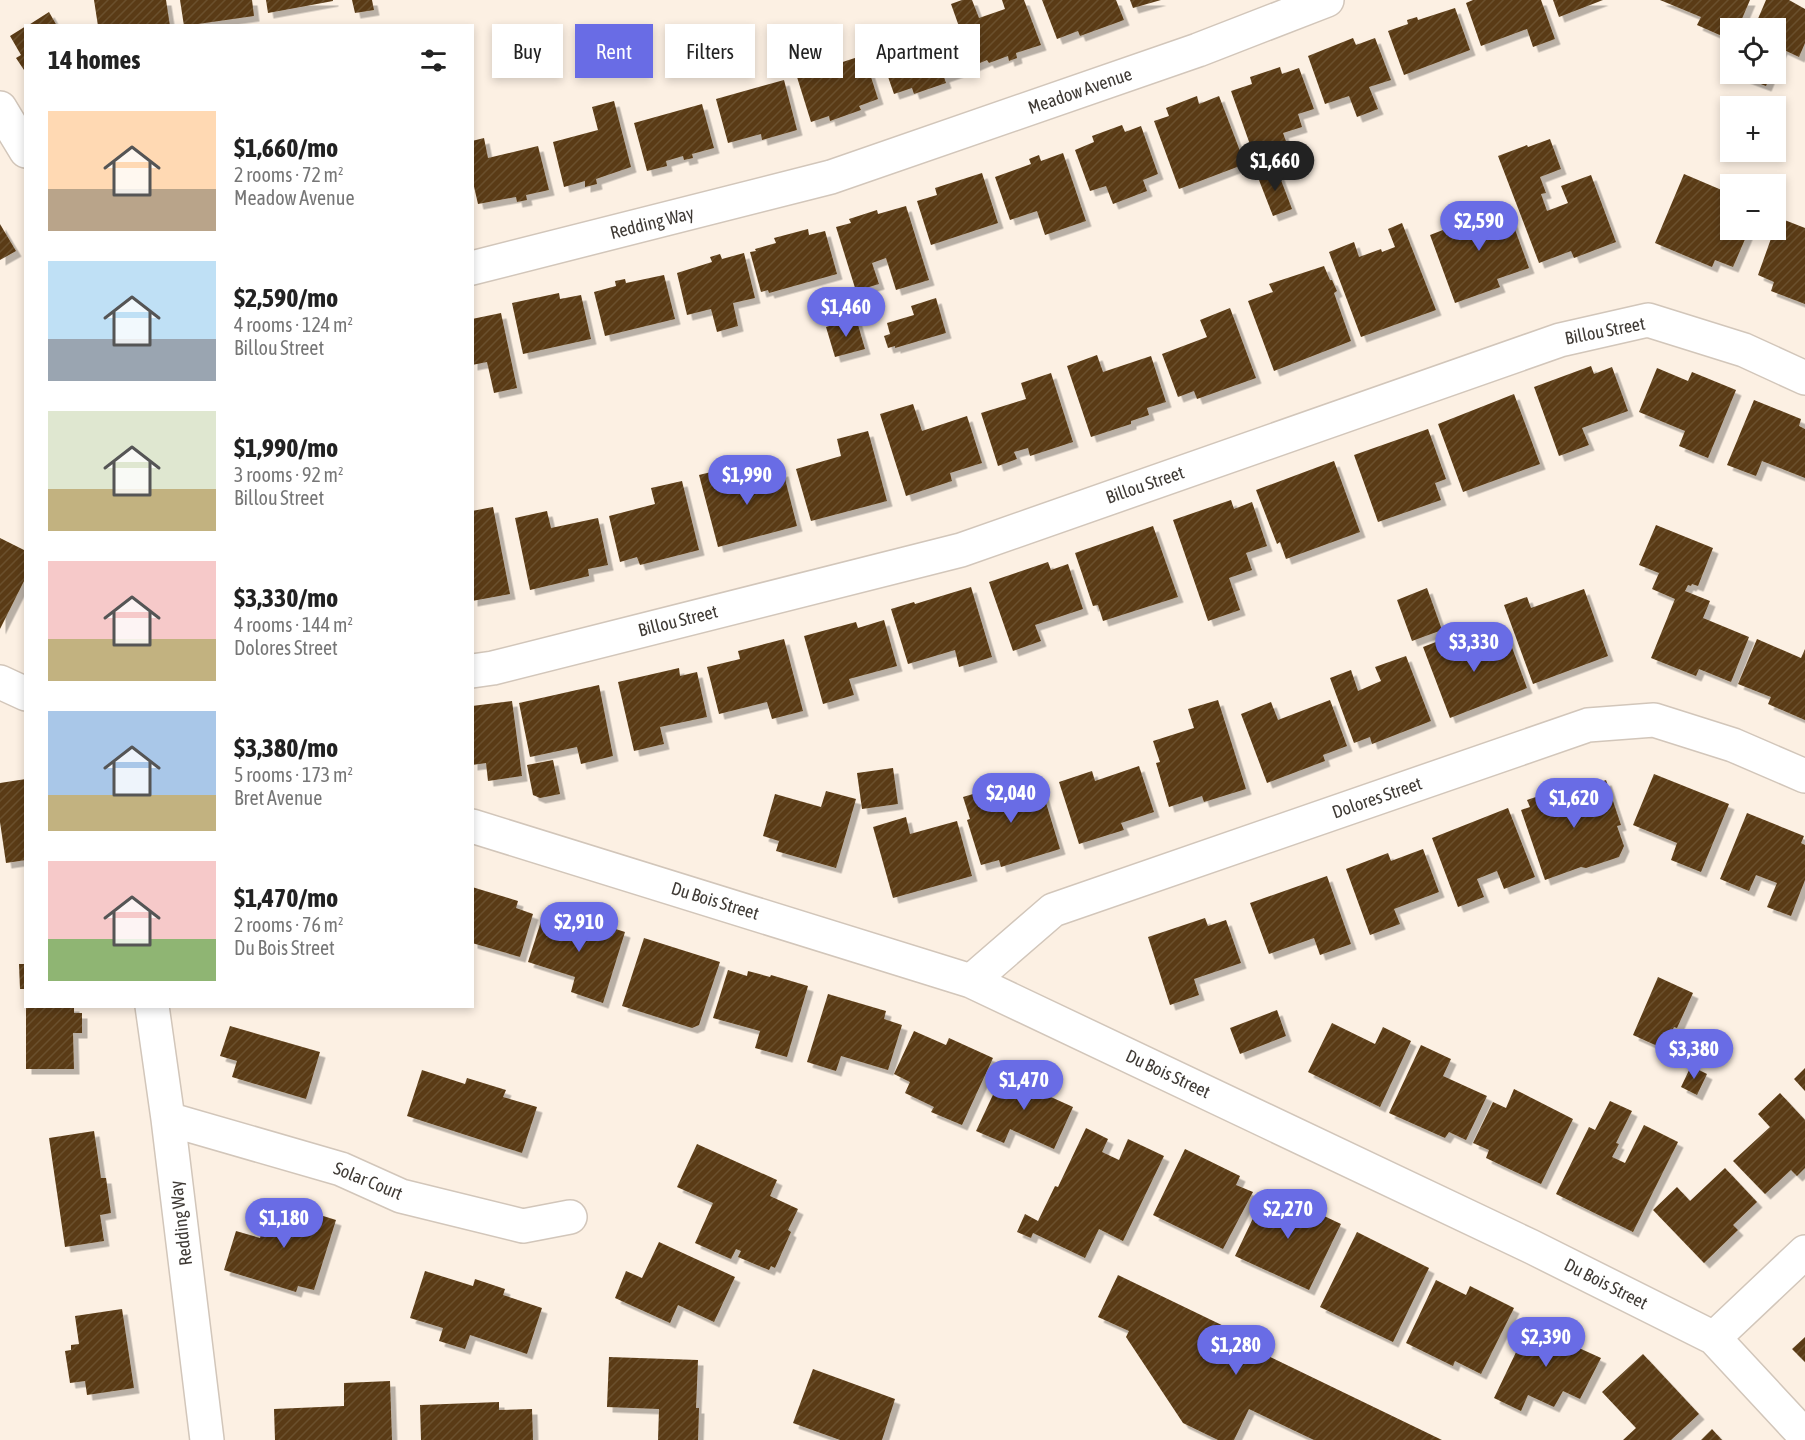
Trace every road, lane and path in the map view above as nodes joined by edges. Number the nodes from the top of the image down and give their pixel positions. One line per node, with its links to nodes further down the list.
1 (1327, 0): 4 (street, Meadow Avenue)
2 (0, 108): 3 (street)
3 (24, 148)
4 (831, 177): 5 (street, Redding Way)
5 (474, 267)
6 (1805, 378): 7 (street, Billou Street)
7 (474, 670)
8 (0, 682): 9 (street)
9 (24, 693)
10 (1805, 777): 12 (street, Dolores Street)
11 (474, 827): 12 (street, Du Bois Street)
12 (971, 981): 17 (street, Du Bois Street)
13 (152, 1008): 14 (street, Redding Way)
14 (168, 1119): 15 (street, Solar Court); 19 (street, Redding Way)
15 (570, 1217)
16 (1805, 1252): 17 (street)
17 (1714, 1338): 18 (street, Du Bois Street)
18 (1805, 1436)
19 (207, 1440)

